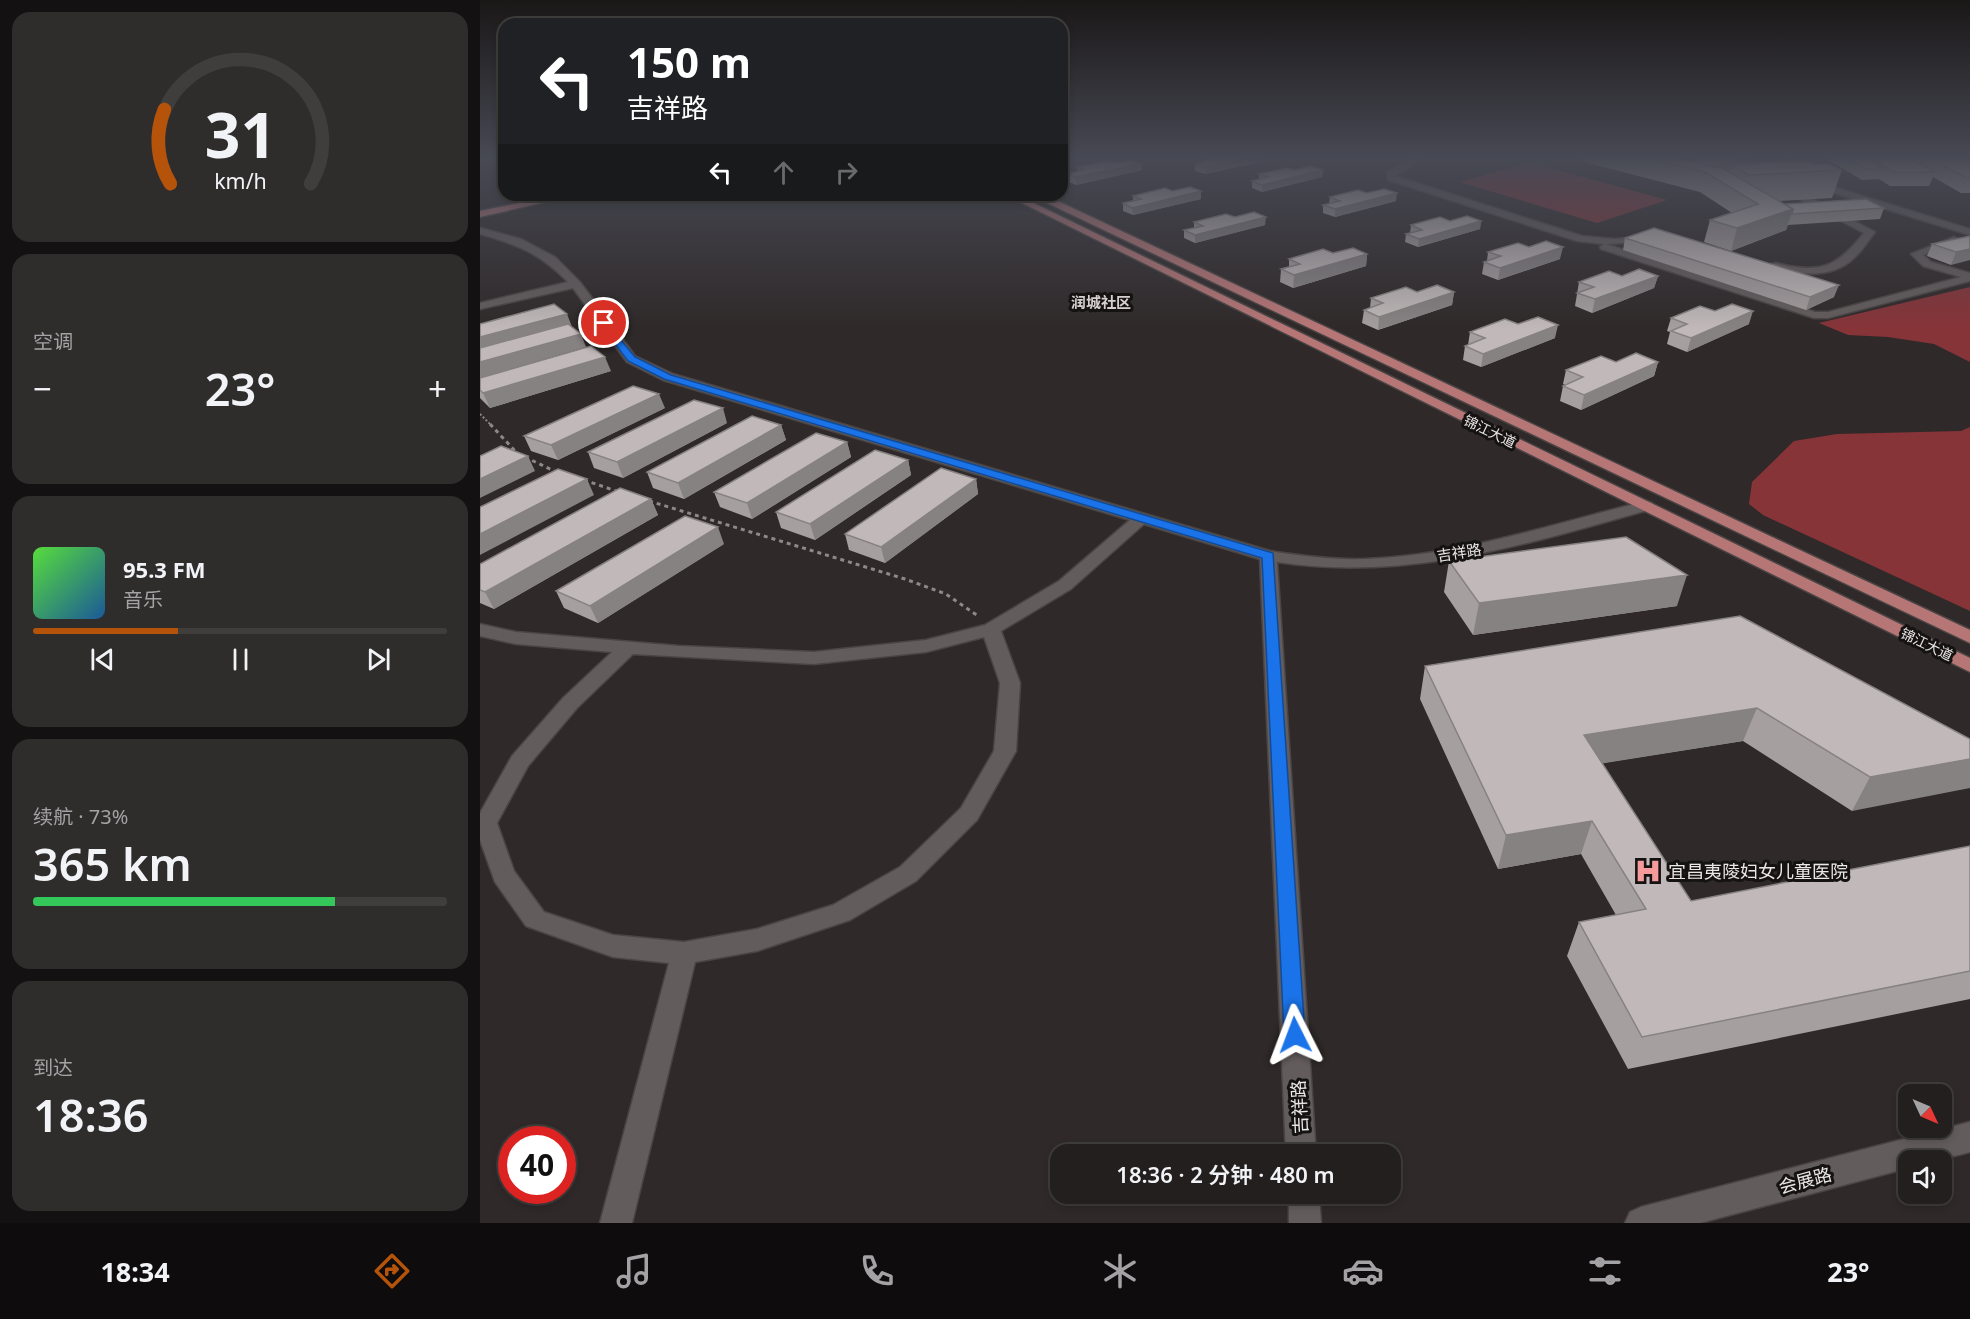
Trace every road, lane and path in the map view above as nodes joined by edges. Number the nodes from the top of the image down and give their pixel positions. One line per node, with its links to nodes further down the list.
1 (1050, 215): 21 (main road, 锦江大道)
2 (1080, 215): 26 (main road, 锦江大道)
3 (1506, 215): 11 (street)
4 (1837, 215): 12 (street)
5 (1913, 215): 9 (street)
6 (1945, 215): 7 (street)
7 (1970, 223)
8 (480, 231): 14 (street, 吉祥路)
9 (1970, 233): 13 (street)
10 (1659, 238): 11 (street)
11 (1581, 239): 13 (street)
12 (1767, 264)
13 (1970, 277)
14 (576, 284): 15 (street); 22 (street, 吉祥路)
15 (480, 306)
16 (480, 414): 17 (path)
17 (563, 474)
18 (574, 477): 19 (path)
19 (631, 495)
20 (642, 499): 24 (path)
21 (1646, 506): 23 (street, 吉祥路); 28 (main road, 锦江大道)
22 (1142, 518): 23 (street, 吉祥路); 24 (street)
23 (1268, 556): 31 (street, 吉祥路)
24 (991, 629): 27 (street); 29 (street)
25 (480, 630): 27 (street)
26 (1970, 637)
27 (628, 648): 29 (street)
28 (1970, 666)
29 (684, 953): 33 (street)
30 (1970, 1137): 35 (street, 会展路)
31 (1300, 1144)
32 (1304, 1204): 34 (street)
33 (616, 1223)
34 (1305, 1223)
35 (1641, 1223)

